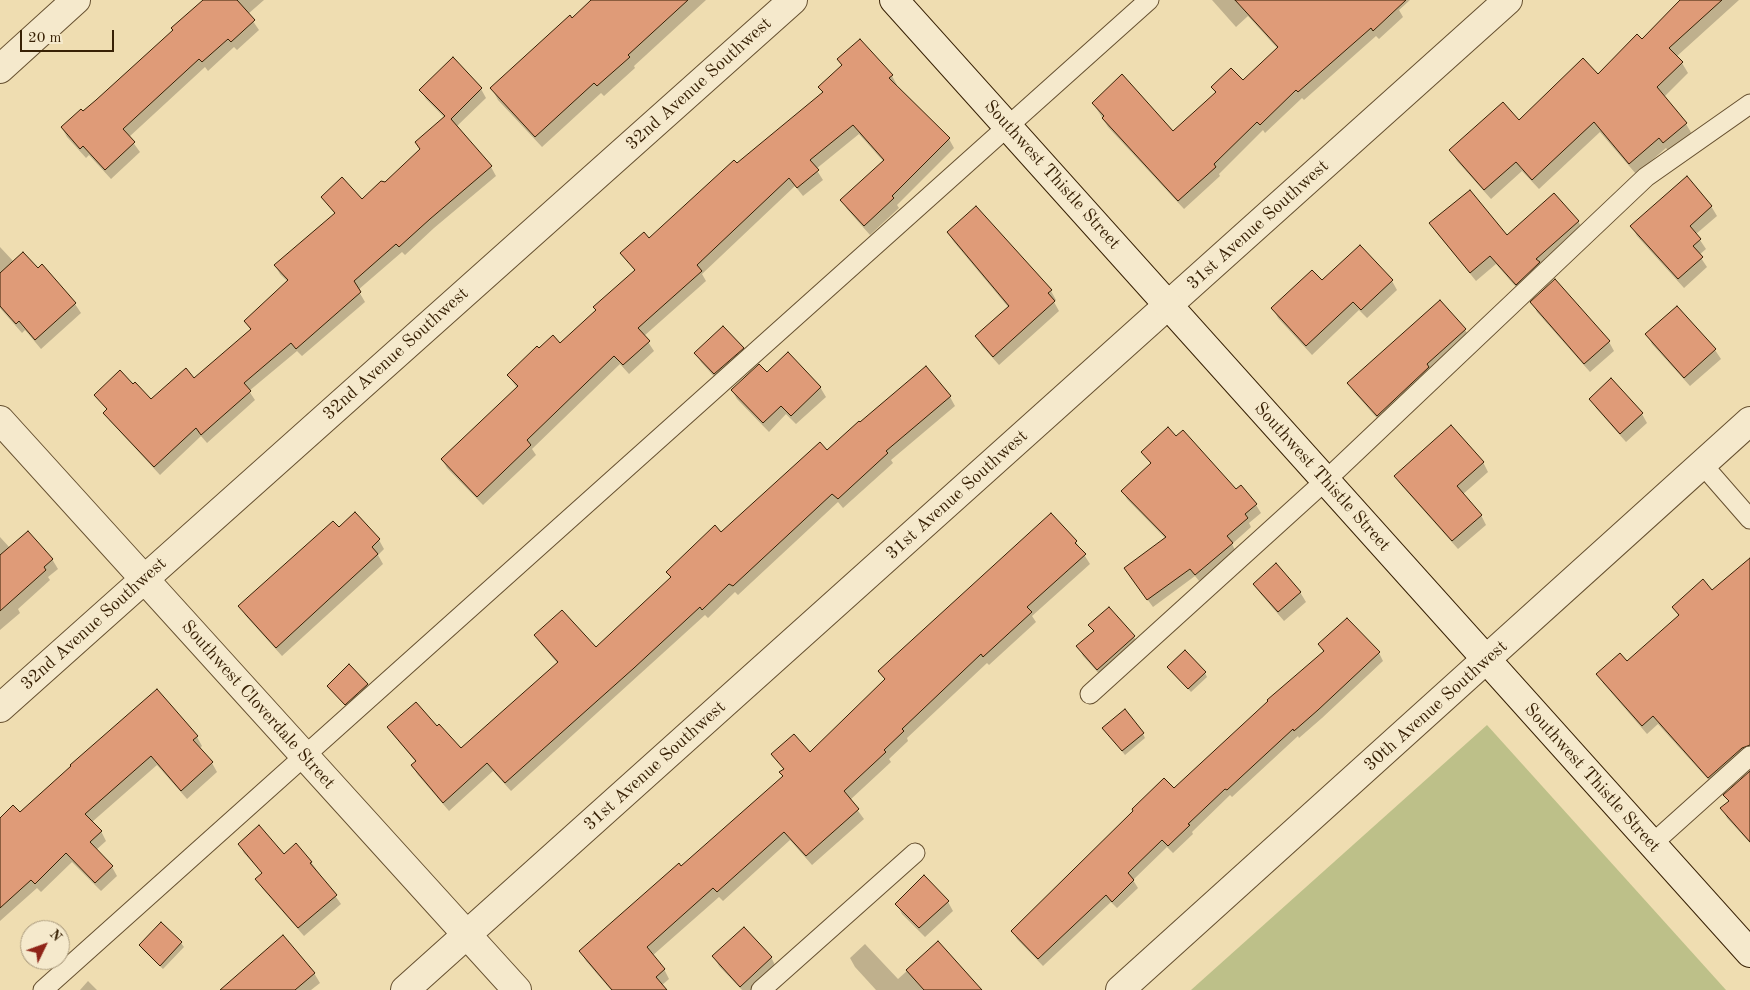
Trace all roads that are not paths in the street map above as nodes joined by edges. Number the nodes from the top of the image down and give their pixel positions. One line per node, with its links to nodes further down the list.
1 (76, 0): 6 (street)
2 (793, 0): 15 (street, 32nd Avenue Southwest)
3 (894, 0): 8 (street, Southwest Thistle Street)
4 (1149, 0): 8 (lane)
5 (1508, 0): 9 (street, 31st Avenue Southwest)
6 (0, 70)
7 (1750, 104): 13 (lane)
8 (1008, 127): 9 (street, Southwest Thistle Street); 20 (lane)
9 (1168, 305): 13 (street, Southwest Thistle Street); 23 (street, 31st Avenue Southwest)
10 (0, 420): 15 (street, Southwest Cloverdale Street)
11 (1750, 421): 12 (street, 30th Avenue Southwest)
12 (1702, 464): 14 (lane); 16 (street, 30th Avenue Southwest)
13 (1325, 481): 16 (street, Southwest Thistle Street); 17 (lane)
14 (1750, 519)
15 (144, 578): 18 (street, 32nd Avenue Southwest); 20 (street, Southwest Cloverdale Street)
16 (1486, 661): 21 (street, Southwest Thistle Street); 29 (street, 30th Avenue Southwest)
17 (1090, 694)
18 (0, 708)
19 (1750, 756): 21 (lane)
20 (304, 757): 23 (street, Southwest Cloverdale Street); 25 (lane)
21 (1652, 844): 24 (street, Southwest Thistle Street)
22 (916, 853): 28 (lane)
23 (467, 934): 26 (street, 31st Avenue Southwest); 27 (street, Southwest Cloverdale Street)
24 (1750, 953)
25 (43, 990)
26 (405, 990)
27 (517, 990)
28 (761, 990)
29 (1120, 990)

